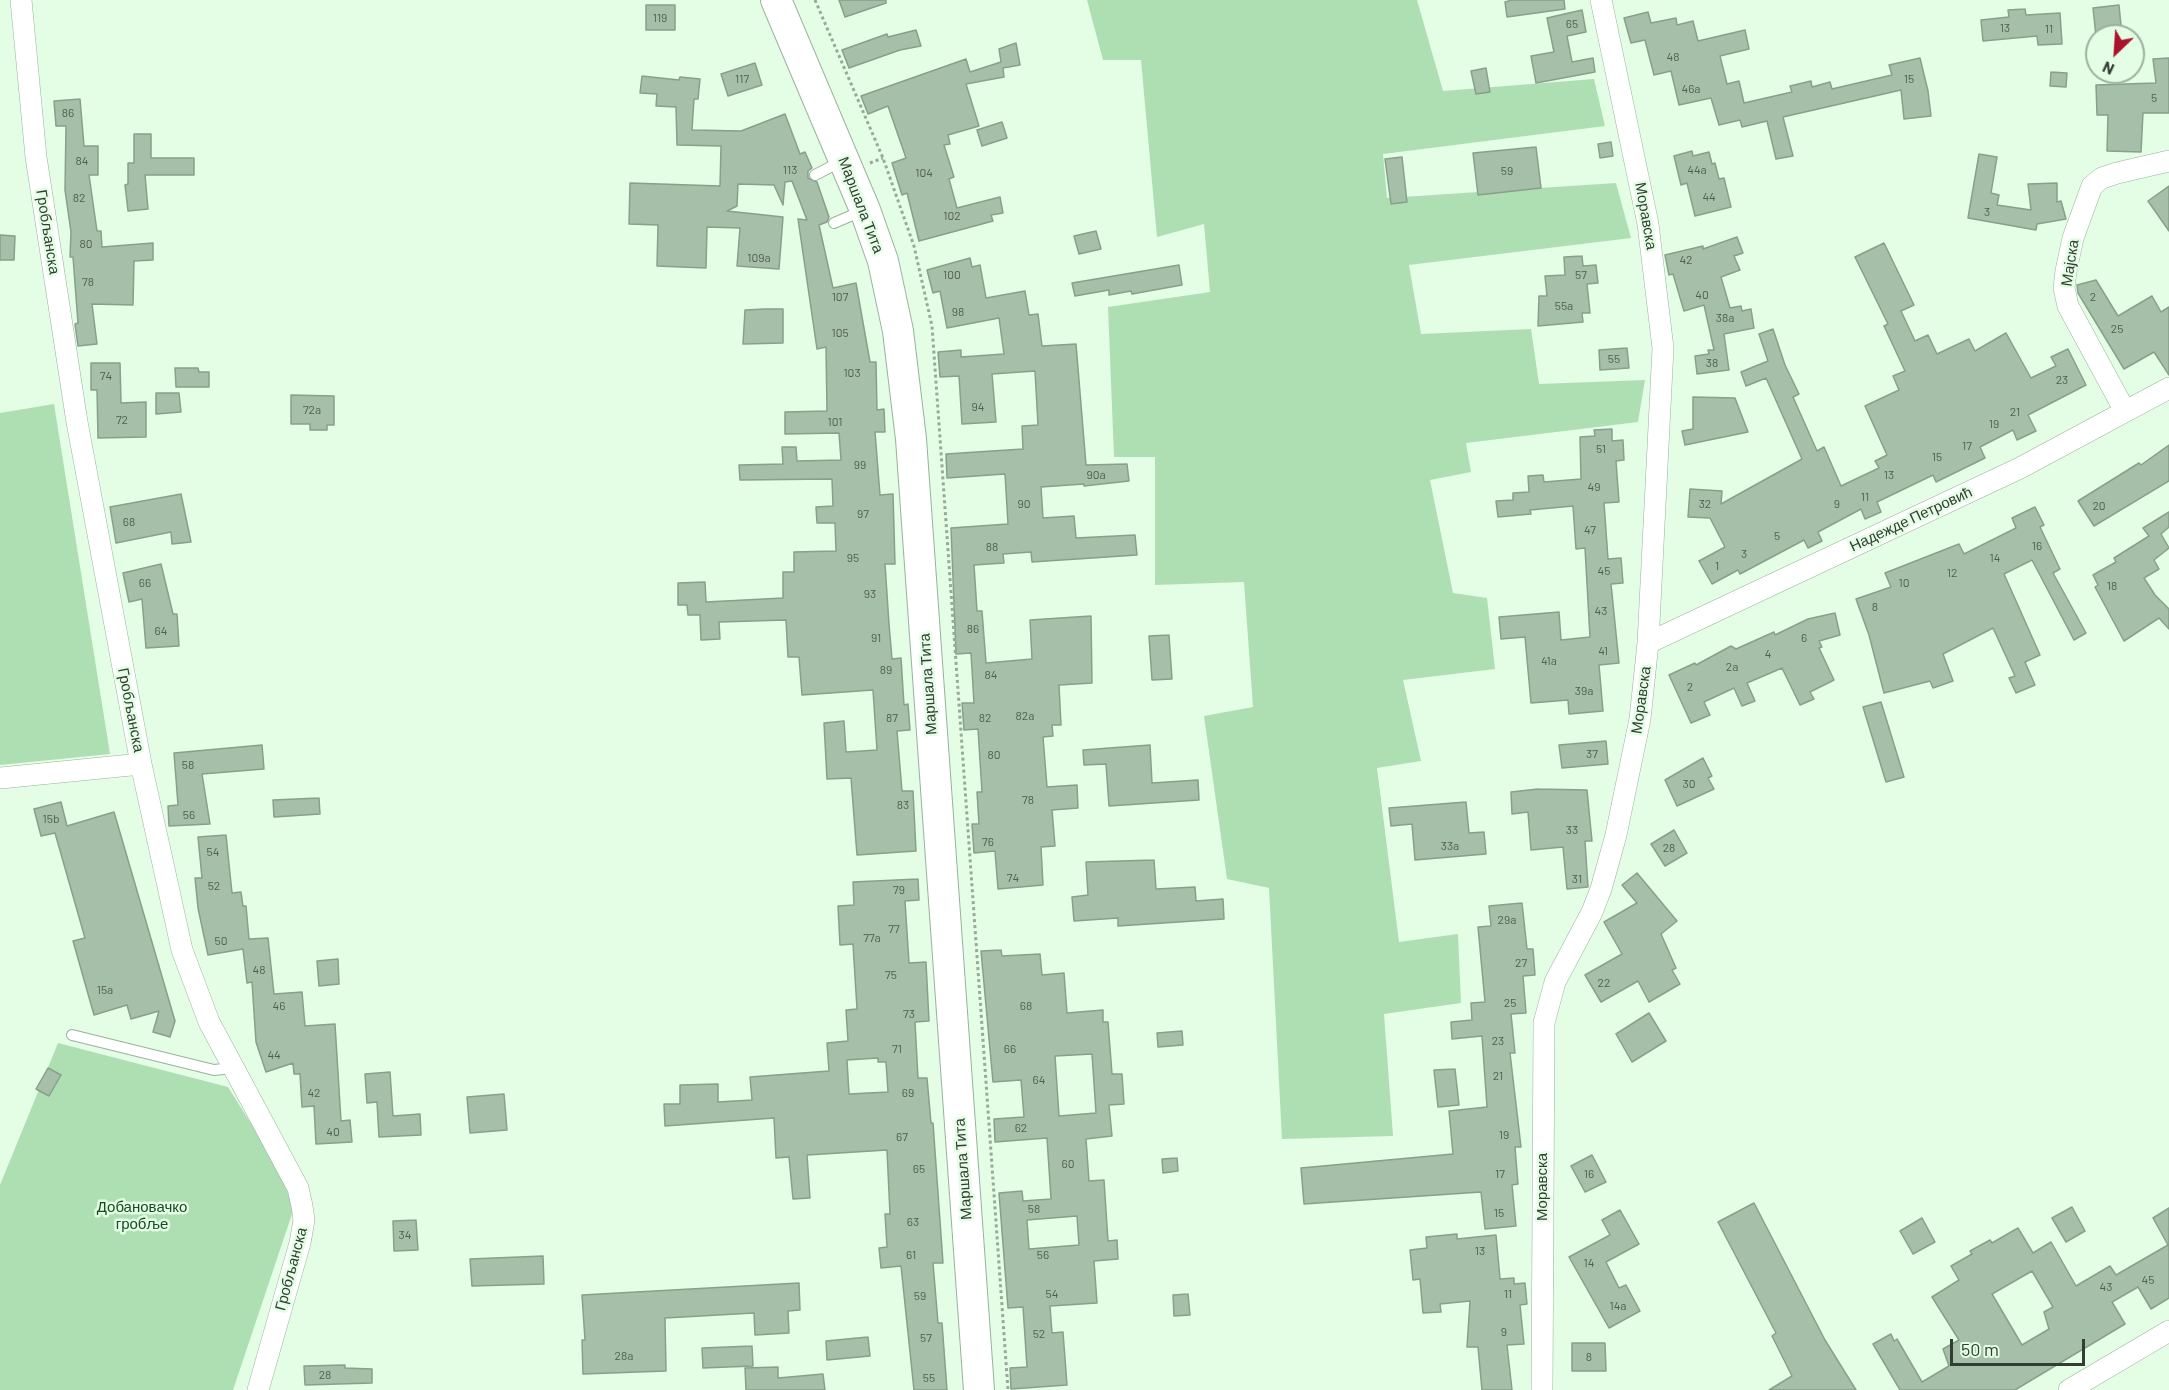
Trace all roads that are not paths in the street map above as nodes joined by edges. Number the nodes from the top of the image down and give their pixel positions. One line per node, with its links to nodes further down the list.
1 (21, 0): 12 (street, Гробљанска)
2 (776, 0): 4 (main road, Маршала Тита)
3 (1601, 0): 11 (street, Моравска)
4 (845, 160): 6 (lane); 7 (main road, Маршала Тита)
5 (2169, 161): 10 (street, Мајска)
6 (814, 175)
7 (865, 210): 8 (lane); 18 (main road, Маршала Тита)
8 (834, 224)
9 (2169, 388): 10 (street, Надежде Петровић)
10 (2125, 411): 11 (street, Надежде Петровић)
11 (1648, 643): 19 (street, Моравска)
12 (141, 764): 13 (street); 15 (street, Гробљанска)
13 (0, 778)
14 (72, 1035): 15 (lane)
15 (233, 1068): 17 (street, Гробљанска)
16 (2169, 1331): 20 (street)
17 (258, 1390)
18 (979, 1390)
19 (1542, 1390)
20 (2069, 1390)

